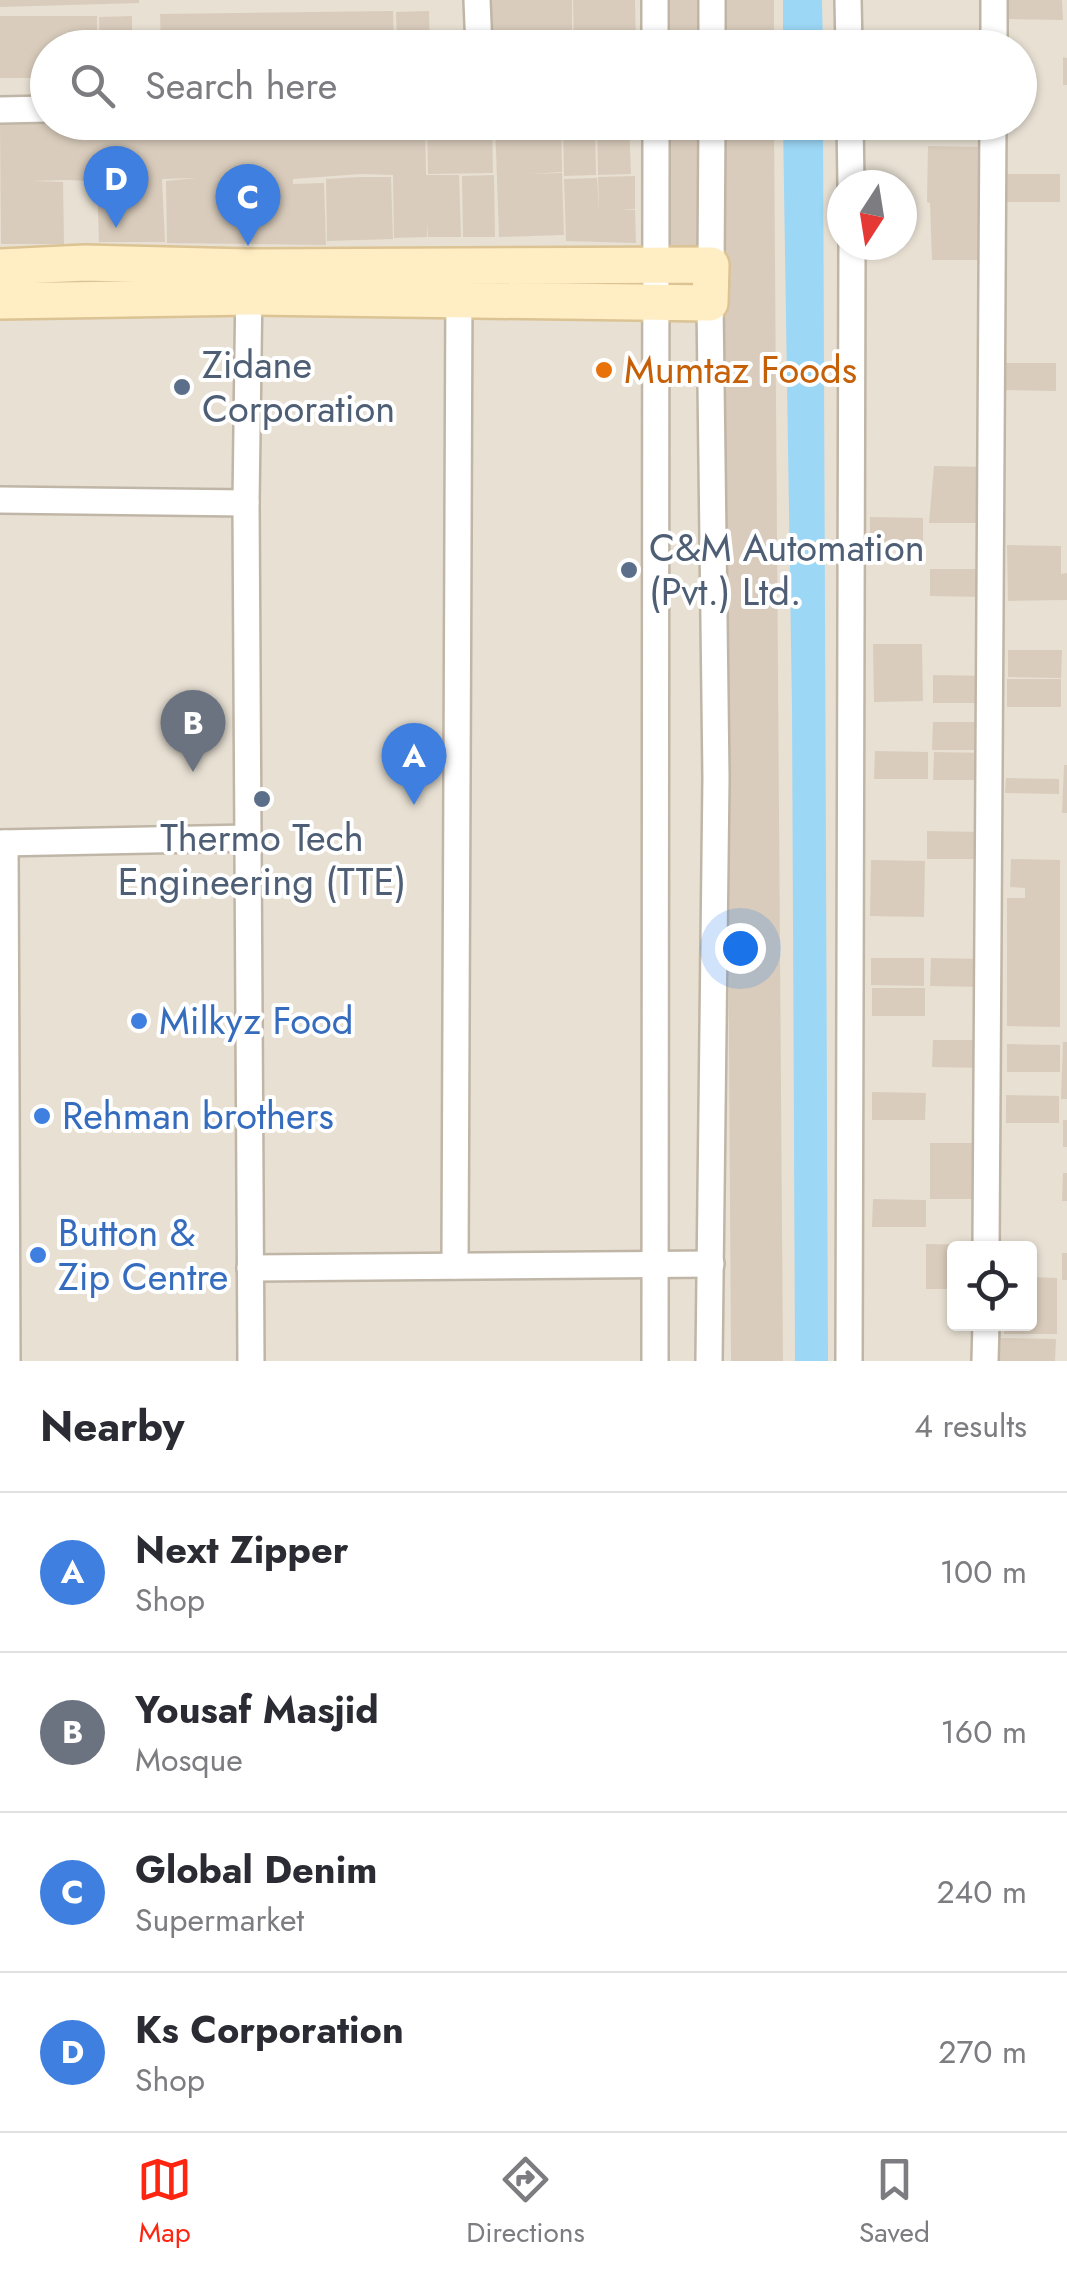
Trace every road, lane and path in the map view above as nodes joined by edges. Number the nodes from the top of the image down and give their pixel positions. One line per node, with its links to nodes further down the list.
1 (478, 0): 6 (street)
2 (655, 0): 7 (street)
3 (712, 0): 8 (street)
4 (848, 0): 9 (street)
5 (994, 0): 10 (street)
6 (479, 30)
7 (655, 30)
8 (712, 30)
9 (849, 30)
10 (994, 30)
11 (30, 109): 12 (street)
12 (0, 110)
13 (656, 140): 24 (street)
14 (712, 140): 20 (street)
15 (850, 140): 17 (street)
16 (993, 140): 32 (street)
17 (851, 170)
18 (852, 260): 42 (street)
19 (85, 263): 21 (street); 22 (street); 26 (street)
20 (710, 266): 24 (street); 27 (street)
21 (0, 267)
22 (249, 282): 23 (street); 26 (street); 29 (street)
23 (459, 283): 24 (street); 35 (street)
24 (658, 283): 27 (street); 34 (street)
25 (0, 301): 26 (street)
26 (82, 301)
27 (710, 303): 33 (street)
28 (0, 500): 29 (street)
29 (246, 503): 30 (street)
30 (249, 838): 31 (street); 36 (street)
31 (3, 842): 38 (street)
32 (986, 1241)
33 (711, 1264): 34 (street); 41 (street)
34 (656, 1265): 35 (street); 40 (street)
35 (455, 1266): 36 (street)
36 (250, 1268): 39 (street)
37 (986, 1331): 43 (street)
38 (8, 1361)
39 (250, 1361)
40 (655, 1361)
41 (709, 1361)
42 (849, 1361)
43 (986, 1361)

